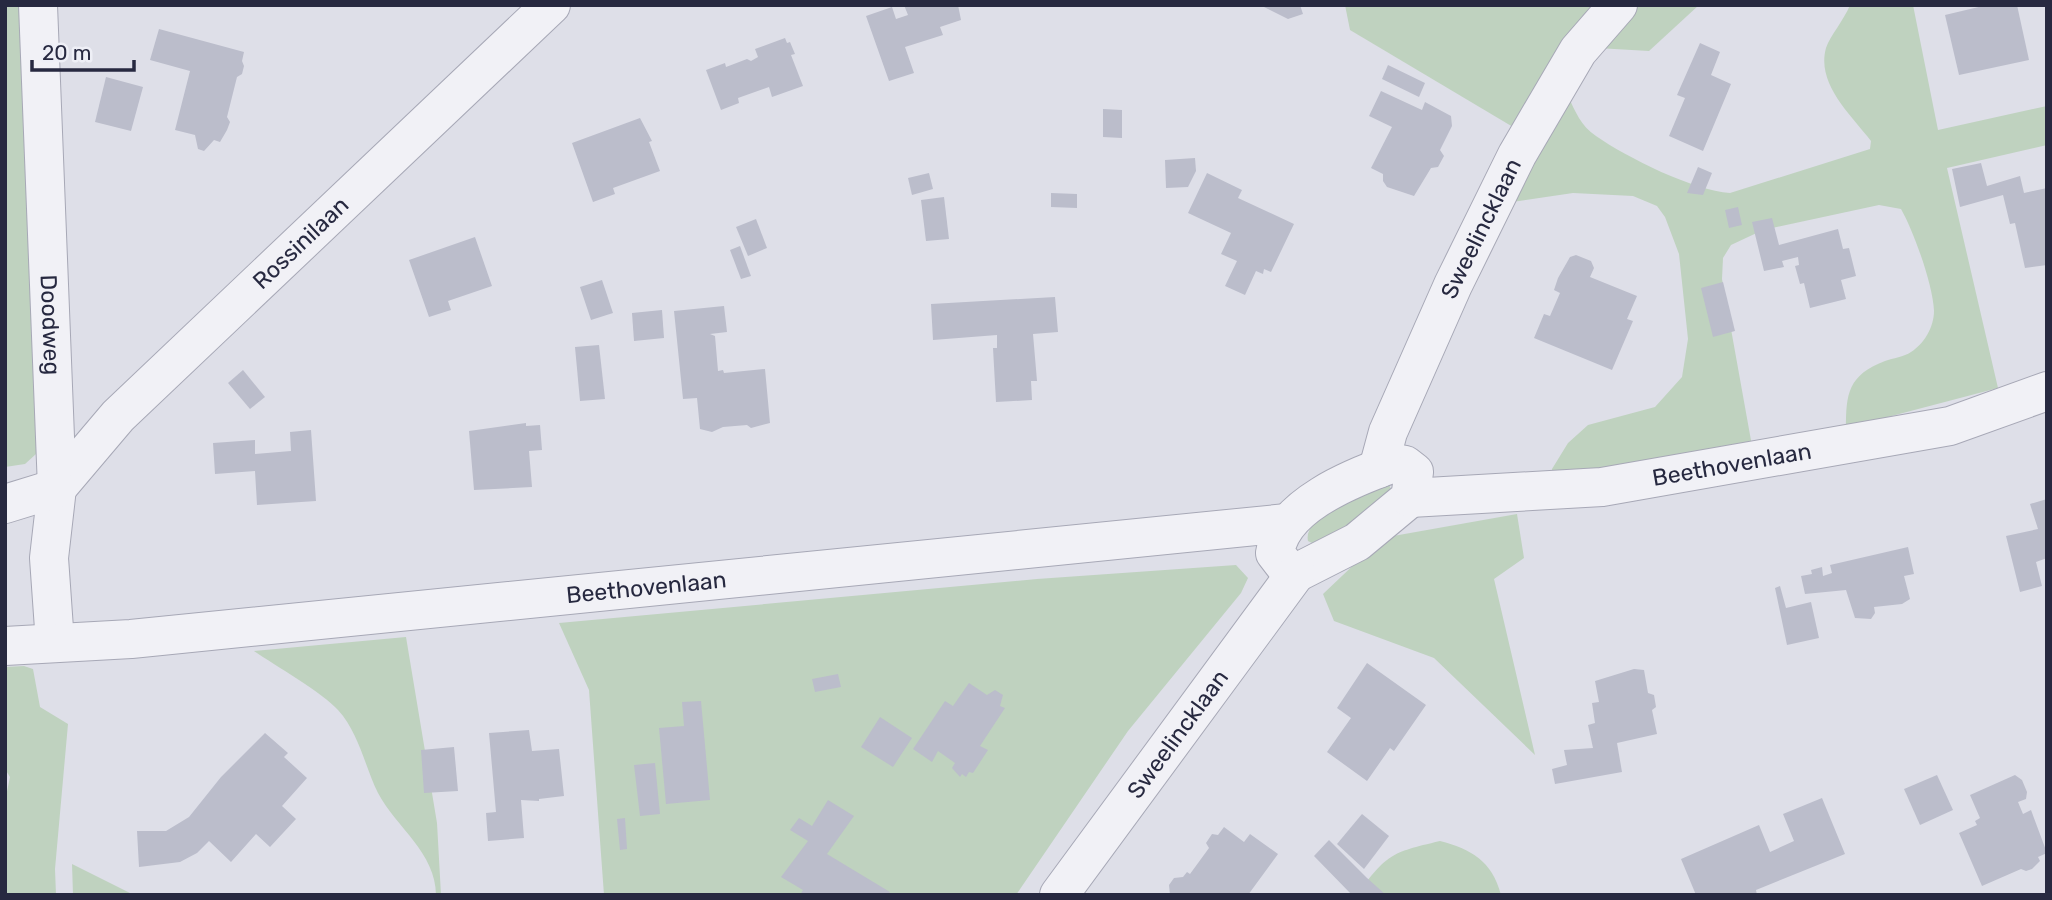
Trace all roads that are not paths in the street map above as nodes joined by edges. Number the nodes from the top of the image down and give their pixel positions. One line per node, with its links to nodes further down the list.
1 (38, 5): 6 (street, Doodweg)
2 (551, 5): 6 (street, Rossinilaan)
3 (1618, 5): 5 (street, Sweelincklaan)
4 (2047, 391): 7 (street, Beethovenlaan)
5 (1378, 469): 7 (street); 9 (street)
6 (57, 488): 8 (street); 11 (street, Doodweg)
7 (1410, 498): 10 (street, Sweelincklaan)
8 (5, 504)
9 (1287, 523): 10 (street); 11 (street, Beethovenlaan)
10 (1296, 573): 13 (street, Sweelincklaan)
11 (55, 643): 12 (street, Beethovenlaan)
12 (5, 646)
13 (1059, 895)

